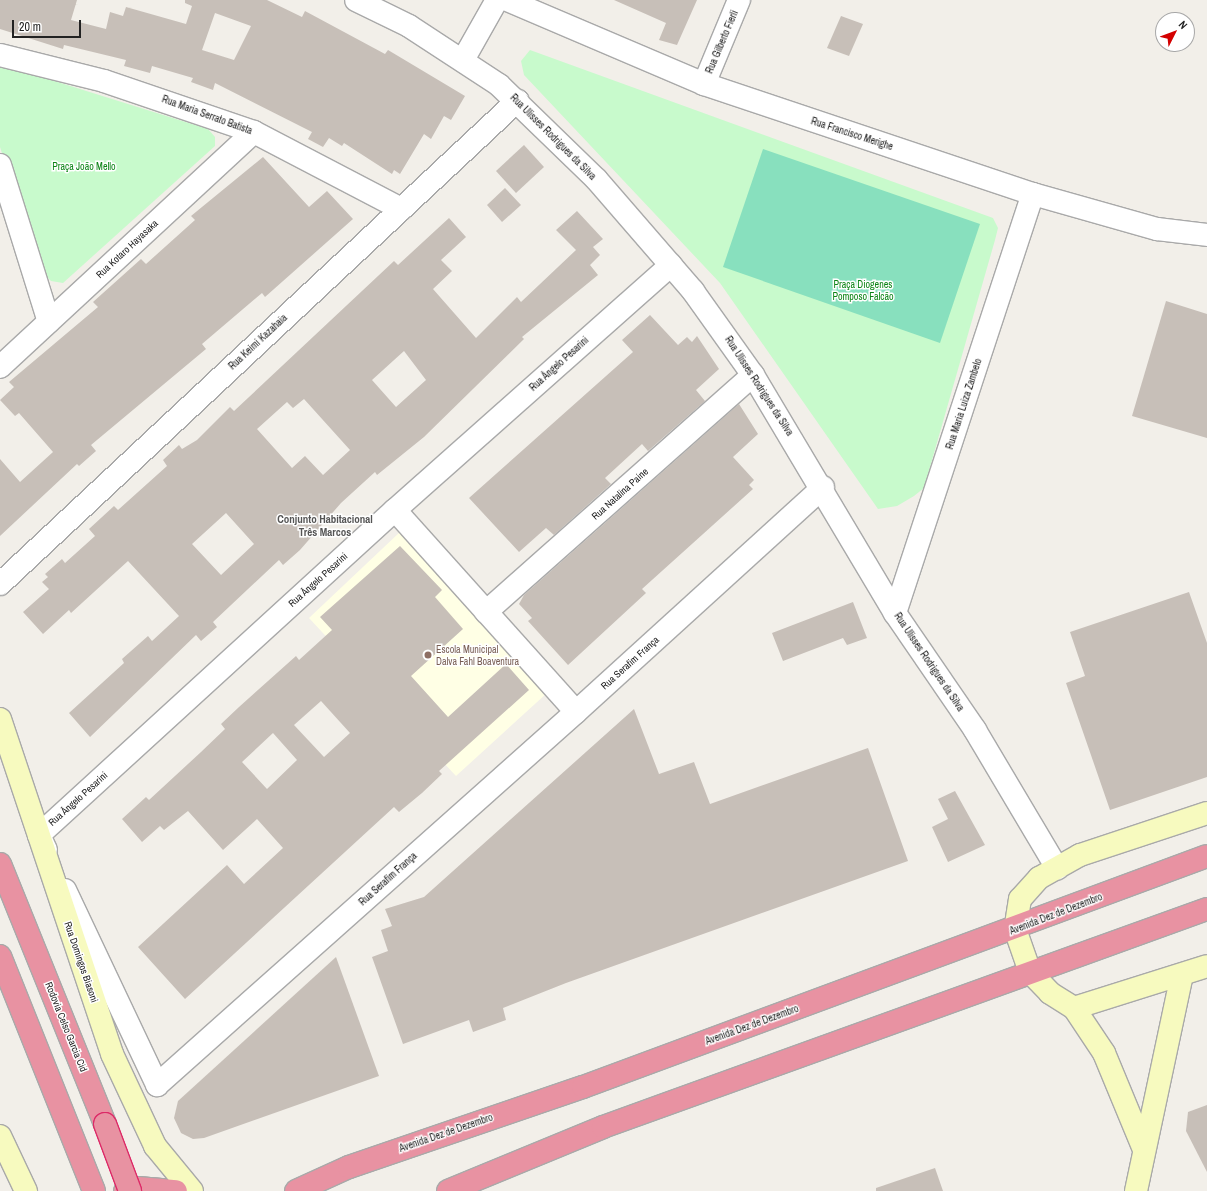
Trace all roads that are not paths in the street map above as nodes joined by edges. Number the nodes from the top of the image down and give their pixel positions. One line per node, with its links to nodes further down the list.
1 (356, 0): 6 (street, Rua Ulisses Rodrigues da Silva)
2 (497, 0): 6 (street)
3 (507, 0): 7 (street, Rua Francisco Merighe)
4 (739, 0): 7 (street, Rua Gilberto Fierli)
5 (0, 55): 9 (street, Rua Maria Serrato Batista)
6 (464, 60): 8 (street, Rua Ulisses Rodrigues da Silva)
7 (704, 84): 11 (street, Rua Francisco Merighe)
8 (517, 101): 12 (street, Rua Keimi Kazahaia); 14 (street, Rua Ulisses Rodrigues da Silva)
9 (254, 132): 12 (street, Rua Maria Serrato Batista); 15 (street, Rua Kotaro Hayasaka)
10 (0, 165): 15 (street)
11 (1033, 194): 13 (street, Rua Francisco Merighe); 22 (street, Rua Maria Luiza Zambelo)
12 (401, 209): 20 (street, Rua Keimi Kazahaia)
13 (1207, 235)
14 (671, 265): 17 (street, Rua Ulisses Rodrigues da Silva); 19 (street, Rua Ângelo Pesarini)
15 (49, 322): 16 (street, Rua Kotaro Hayasaka)
16 (0, 367)
17 (753, 375): 18 (street, Rua Ulisses Rodrigues da Silva); 21 (street, Rua Natalina Paine)
18 (823, 487): 22 (street, Rua Ulisses Rodrigues da Silva); 23 (street, Rua Serafim França)
19 (395, 510): 21 (street); 26 (street, Rua Ângelo Pesarini)
20 (0, 584)
21 (486, 612): 23 (street)
22 (895, 613): 29 (street, Rua Ulisses Rodrigues da Silva)
23 (576, 712): 26 (street, Rua Serafim França)
24 (0, 719): 26 (street, Rua Domingos Biasoni)
25 (1207, 813): 29 (street)
26 (39, 835): 44 (street, Rua Domingos Biasoni)
27 (1207, 856): 31 (highway, Avenida Dez de Dezembro)
28 (0, 864): 42 (highway, Rodovia Celso Garcia Cid, bridge)
29 (1057, 868): 31 (street)
30 (1207, 908): 34 (highway)
31 (1015, 929): 34 (street); 45 (highway, Avenida Dez de Dezembro)
32 (0, 956): 40 (highway)
33 (1207, 966): 35 (street)
34 (1030, 972): 36 (street); 46 (highway)
35 (1182, 975): 36 (street); 38 (street)
36 (1074, 1008): 38 (street)
37 (0, 1136): 39 (street)
38 (1143, 1147): 47 (street)
39 (26, 1191)
40 (94, 1191)
41 (125, 1191): 43 (highway)
42 (130, 1191)
43 (176, 1191)
44 (192, 1191)
45 (296, 1191)
46 (448, 1191)
47 (1136, 1191)

